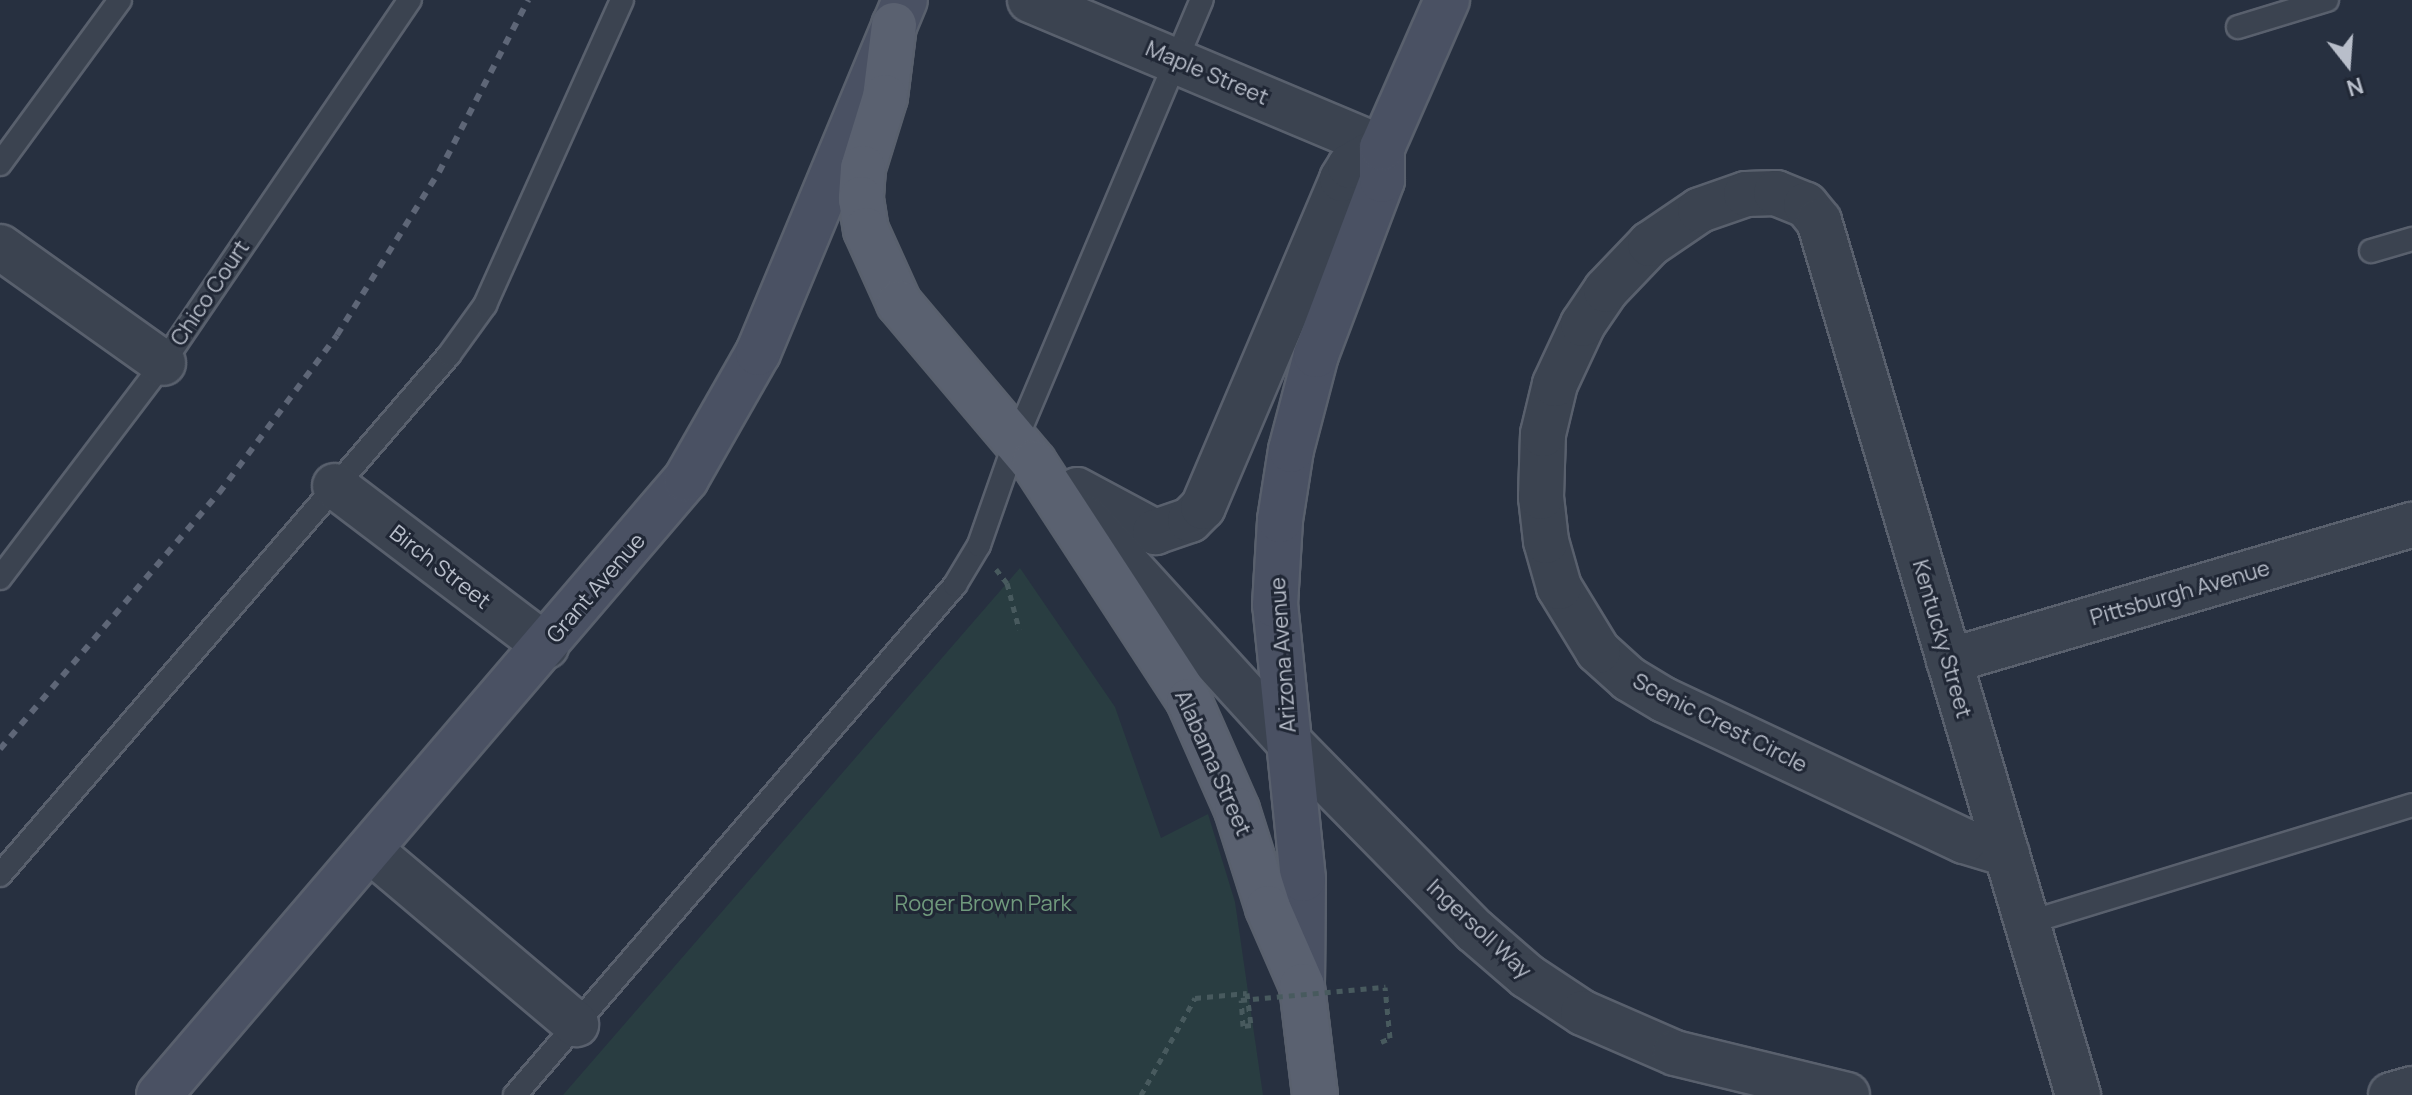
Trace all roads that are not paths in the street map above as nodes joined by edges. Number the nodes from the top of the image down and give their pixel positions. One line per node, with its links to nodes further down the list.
1 (120, 0): 12 (lane)
2 (410, 0): 17 (lane, Chico Court)
3 (622, 0): 19 (lane)
4 (1030, 0): 10 (street, Maple Street)
5 (1202, 0): 10 (lane)
6 (1447, 0): 11 (main road, Arizona Avenue)
7 (2327, 0): 9 (lane)
8 (900, 13): 18 (main road, Alabama Street); 22 (main road, Grant Avenue)
9 (2238, 27)
10 (1177, 60): 11 (street, Maple Street); 18 (lane)
11 (1382, 148): 18 (street); 24 (main road, Arizona Avenue)
12 (0, 164)
13 (1788, 195): 23 (street, Kentucky Street); 27 (street, Scenic Crest Circle)
14 (2412, 239): 16 (lane)
15 (0, 247): 17 (street)
16 (2371, 251)
17 (163, 363): 21 (lane, Chico Court)
18 (1024, 452): 24 (street, Alabama Street); 30 (main road, Alabama Street); 31 (lane)
19 (335, 486): 22 (street, Birch Street); 28 (lane)
20 (2412, 525): 23 (street, Pittsburgh Avenue)
21 (0, 578)
22 (546, 646): 26 (main road, Grant Avenue)
23 (1949, 661): 27 (street, Kentucky Street)
24 (1289, 742): 30 (main road, Arizona Avenue); 36 (street, Ingersoll Way)
25 (2412, 805): 29 (lane)
26 (370, 850): 31 (street); 33 (main road, Grant Avenue)
27 (2007, 854): 29 (street, Kentucky Street)
28 (0, 875)
29 (2030, 922): 37 (street, Kentucky Street)
30 (1302, 986): 35 (main road, Alabama Street)
31 (576, 1024): 34 (lane)
32 (2412, 1089): 38 (street)
33 (159, 1095)
34 (515, 1095)
35 (1315, 1095)
36 (1847, 1095)
37 (2078, 1095)
38 (2391, 1095)

